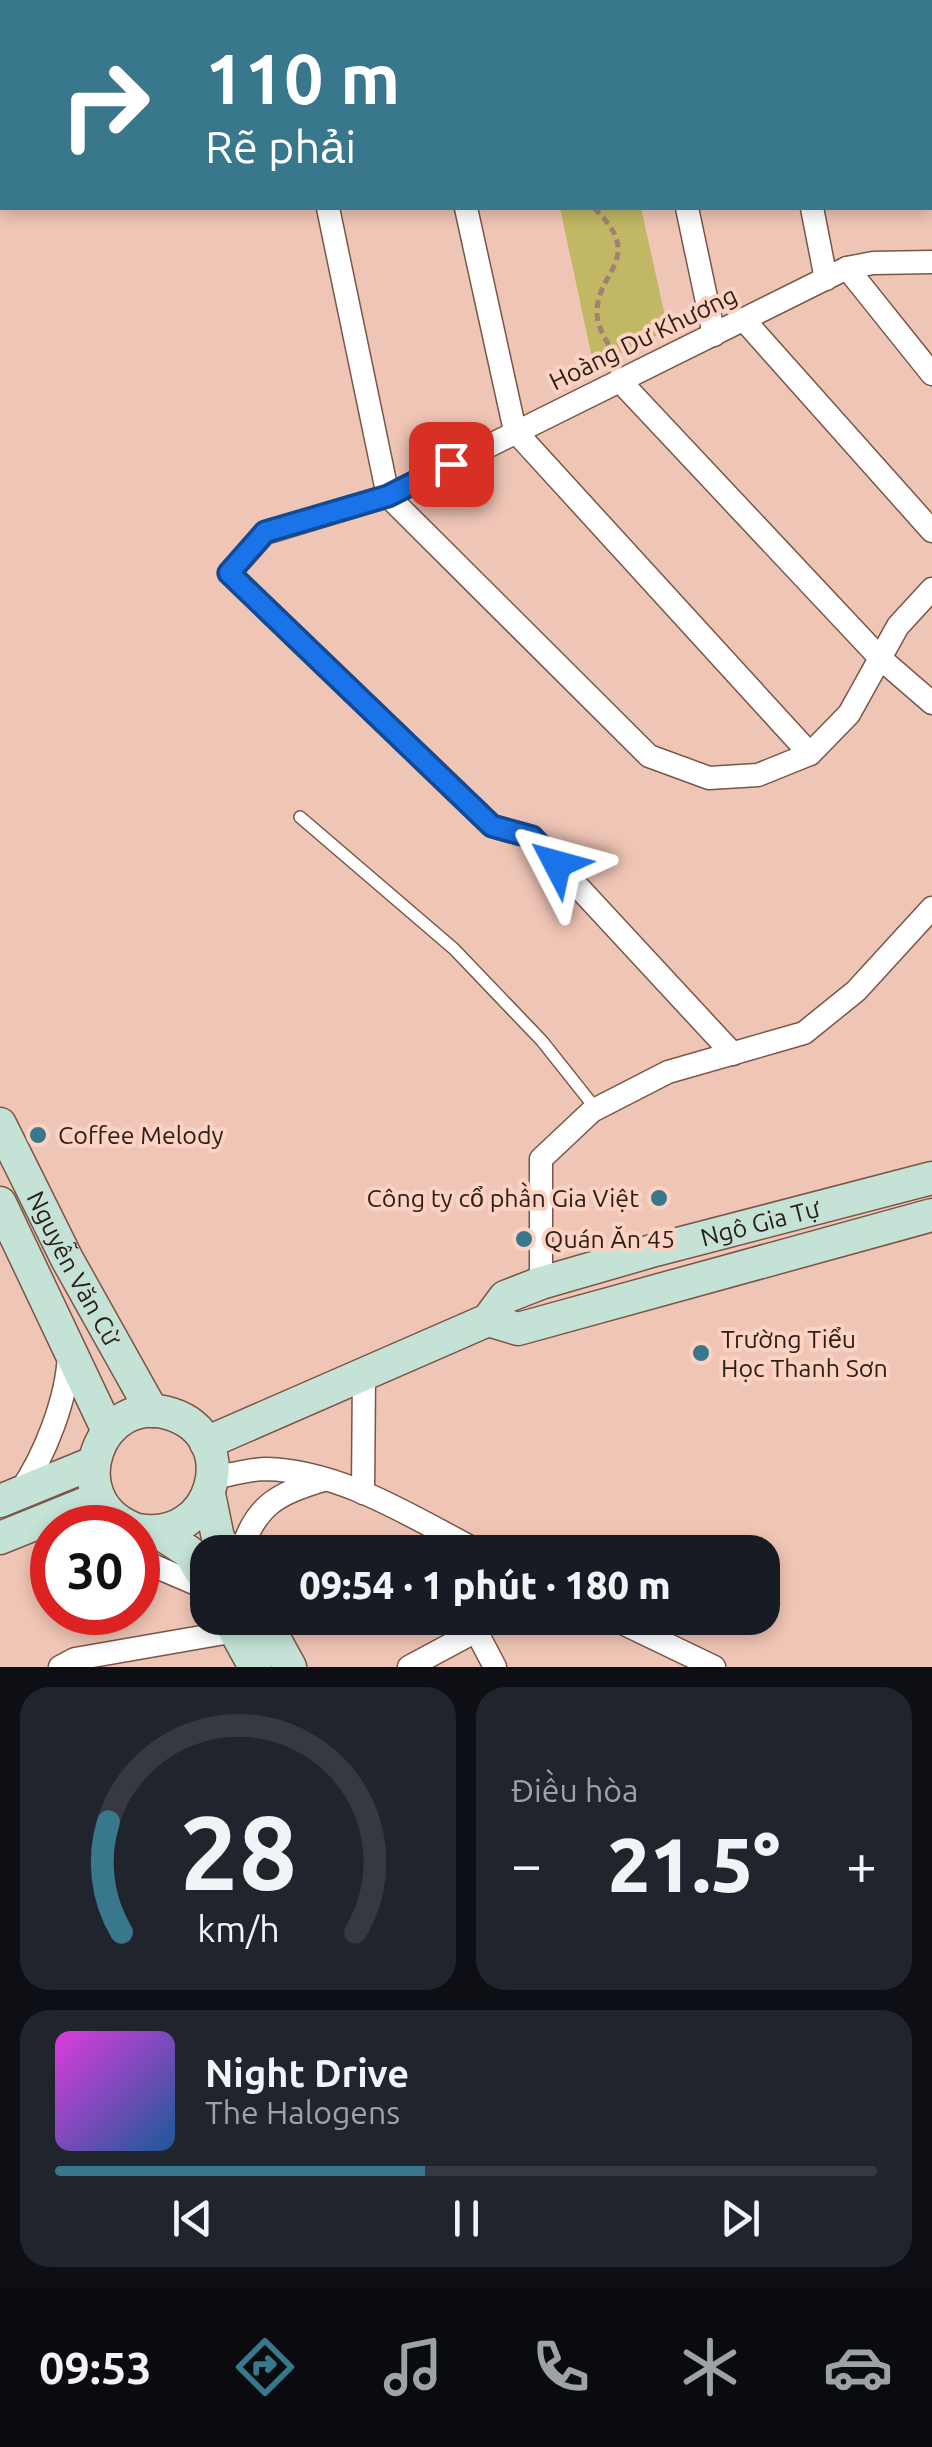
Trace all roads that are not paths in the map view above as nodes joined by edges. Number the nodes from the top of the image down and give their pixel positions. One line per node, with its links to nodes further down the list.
1 (328, 210): 12 (street)
2 (466, 210): 11 (street)
3 (687, 210): 8 (street)
4 (813, 210): 6 (street)
5 (932, 262): 6 (street, Hoàng Dư Khương)
6 (837, 274): 7 (street, Hoàng Dư Khương); 9 (street)
7 (744, 320): 8 (street, Hoàng Dư Khương); 13 (street)
8 (714, 335): 10 (street, Hoàng Dư Khương)
9 (932, 374)
10 (625, 378): 11 (street, Hoàng Dư Khương); 15 (street)
11 (514, 431): 12 (street, Hoàng Dư Khương); 17 (street)
12 (388, 496): 17 (street); 20 (street, Hoàng Dư Khương)
13 (932, 532)
14 (932, 589): 15 (street)
15 (880, 658): 16 (street); 17 (street)
16 (932, 702)
17 (810, 754)
18 (300, 817): 21 (lane)
19 (932, 908): 20 (street)
20 (732, 1054): 21 (street)
21 (596, 1109): 26 (street)
22 (0, 1124): 30 (main road, Nguyễn Văn Cừ)
23 (932, 1178): 26 (main road, Ngô Gia Tự)
24 (0, 1202): 28 (main road, Nguyễn Văn Cừ)
25 (932, 1215): 27 (main road, Ngô Gia Tự)
26 (541, 1283): 27 (main road, Ngô Gia Tự)
27 (488, 1320): 29 (main road, Ngô Gia Tự)
28 (69, 1349): 31 (main road, Nguyễn Văn Cừ); 37 (street)
29 (364, 1374): 32 (main road, Ngô Gia Tự); 36 (street)
30 (152, 1411): 31 (main road); 32 (main road)
31 (108, 1431): 33 (main road)
32 (206, 1443): 35 (main road)
33 (93, 1463): 37 (main road); 38 (main road)
34 (327, 1479): 35 (street); 36 (street); 44 (street)
35 (211, 1486): 41 (main road); 43 (main road)
36 (363, 1493): 45 (street)
37 (10, 1497)
38 (98, 1498): 39 (main road); 40 (main road)
39 (87, 1505)
40 (104, 1505)
41 (160, 1526)
42 (30, 1530): 46 (main road)
43 (218, 1535)
44 (249, 1535)
45 (446, 1535)
46 (0, 1538)
47 (160, 1538): 48 (main road)
48 (190, 1554)
49 (160, 1567): 50 (street)
50 (190, 1579)
51 (190, 1634): 58 (street)
52 (246, 1635): 59 (main road)
53 (256, 1635): 60 (main road)
54 (460, 1635): 61 (street)
55 (482, 1635): 62 (street)
56 (648, 1635): 57 (street)
57 (667, 1644): 63 (street); 64 (street)
58 (60, 1667)
59 (255, 1667)
60 (290, 1667)
61 (409, 1667)
62 (495, 1667)
63 (657, 1667)
64 (714, 1667)

